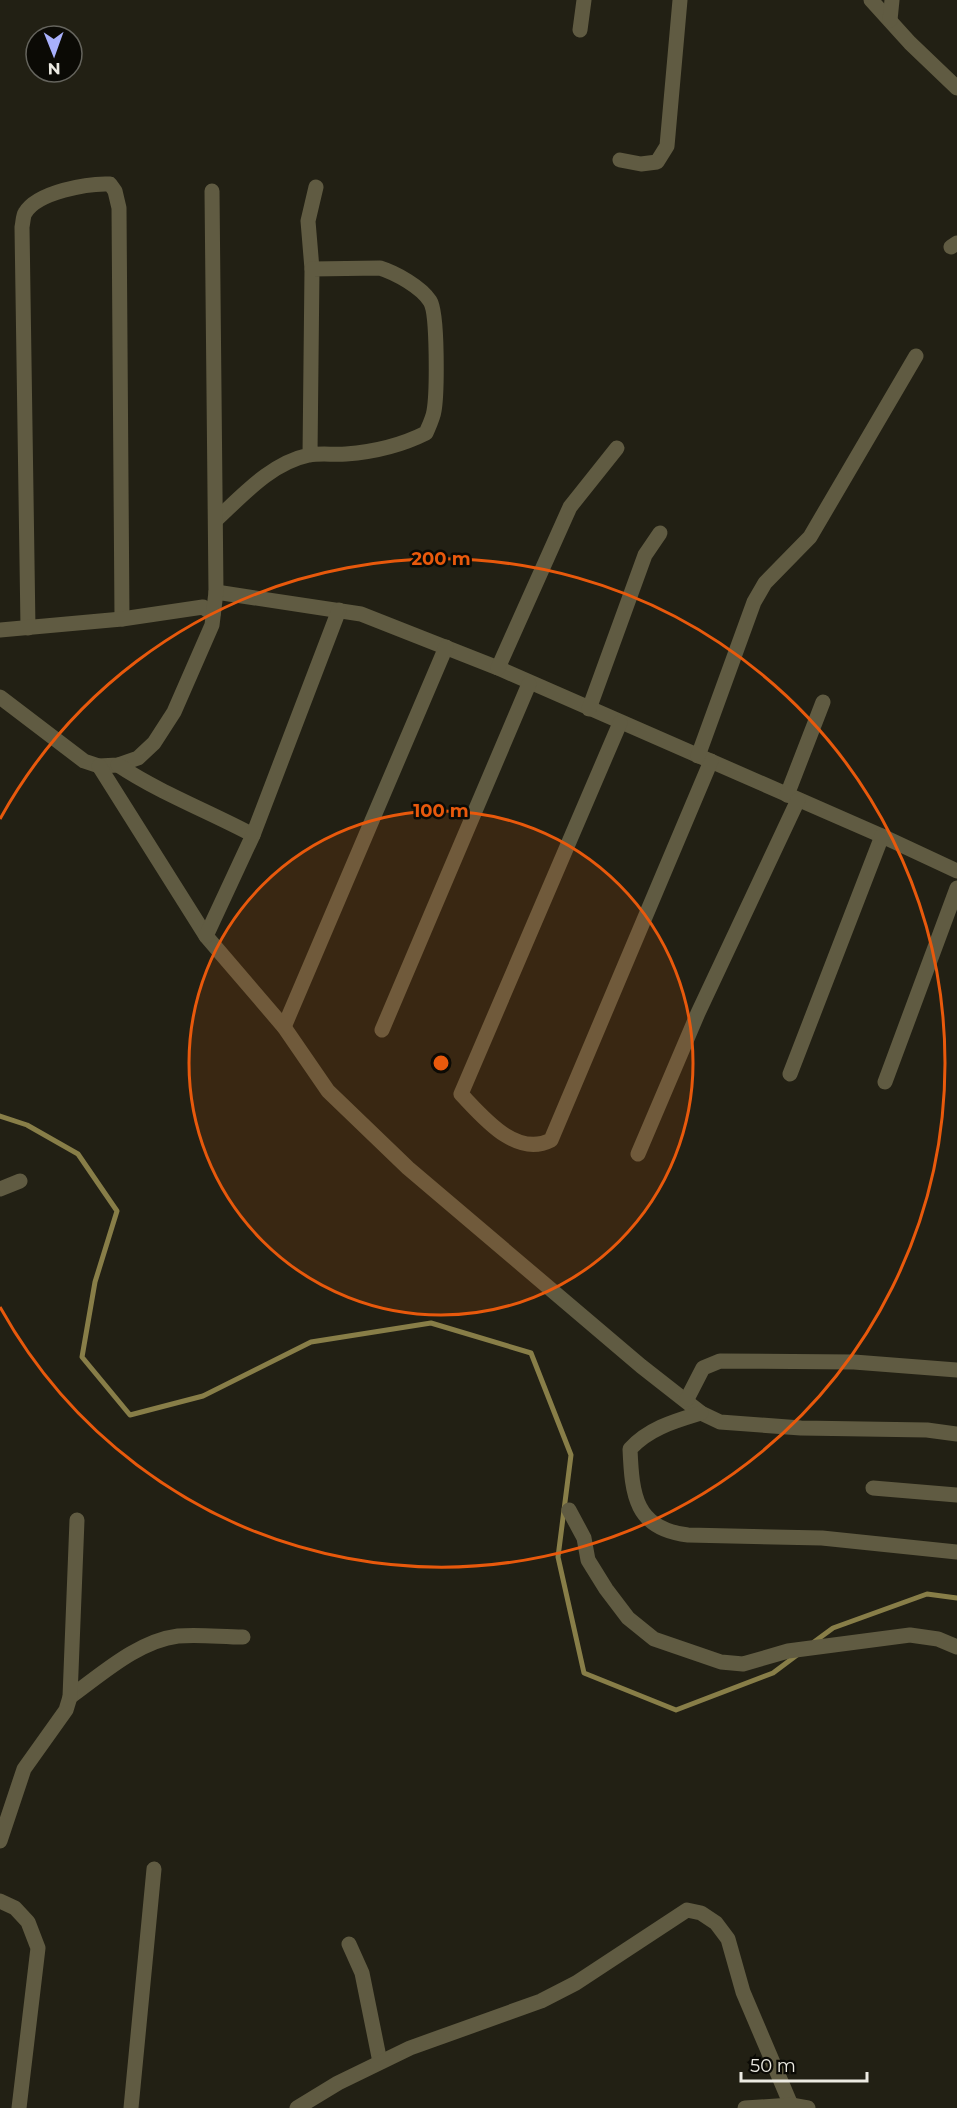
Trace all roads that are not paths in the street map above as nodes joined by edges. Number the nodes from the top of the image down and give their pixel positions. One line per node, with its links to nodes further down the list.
1 (584, 0): 6 (street)
2 (680, 0): 8 (street)
3 (871, 0): 5 (street)
4 (892, 0): 5 (street)
5 (890, 20): 7 (street)
6 (580, 30)
7 (957, 88)
8 (620, 160)
9 (316, 187): 11 (street)
10 (212, 191): 15 (street)
11 (312, 269): 14 (street); 14 (street)
12 (916, 356): 30 (street)
13 (617, 448): 24 (street)
14 (310, 455): 15 (street)
15 (216, 520): 17 (street)
16 (660, 533): 28 (street)
17 (216, 592): 18 (street); 19 (street)
18 (339, 610): 23 (street); 34 (street)
19 (213, 614): 20 (street); 31 (street)
20 (122, 619): 21 (street); 21 (street)
21 (27, 628): 22 (street)
22 (0, 630)
23 (446, 647): 24 (street); 39 (street)
24 (498, 668): 25 (street)
25 (529, 684): 28 (street); 40 (street)
26 (0, 698): 32 (street)
27 (823, 702): 33 (street)
28 (589, 710): 29 (street)
29 (620, 723): 30 (street); 30 (street)
30 (704, 758): 33 (street)
31 (118, 765): 32 (street); 34 (street)
32 (99, 766): 38 (street)
33 (793, 797): 35 (street); 43 (street)
34 (253, 835): 38 (street)
35 (882, 836): 36 (street); 41 (street)
36 (957, 872)
37 (957, 888): 42 (street)
38 (206, 936): 39 (street)
39 (284, 1027): 47 (street)
40 (382, 1030)
41 (790, 1074)
42 (885, 1082)
43 (638, 1154)
44 (20, 1181): 45 (street)
45 (0, 1189)
46 (957, 1370): 47 (street)
47 (687, 1399): 48 (street)
48 (701, 1413): 49 (street); 54 (street)
49 (957, 1434)
50 (873, 1488): 51 (street)
51 (957, 1495)
52 (569, 1510): 56 (street)
53 (77, 1521): 57 (street)
54 (957, 1552)
55 (243, 1637): 57 (street)
56 (957, 1647)
57 (70, 1697): 58 (street)
58 (0, 1841)
59 (154, 1869): 65 (street)
60 (0, 1901): 64 (street)
61 (349, 1944): 62 (street)
62 (380, 2062): 63 (street); 66 (street)
63 (791, 2105): 67 (street); 68 (street)
64 (20, 2108)
65 (131, 2108)
66 (297, 2108)
67 (745, 2108)
68 (808, 2108)

